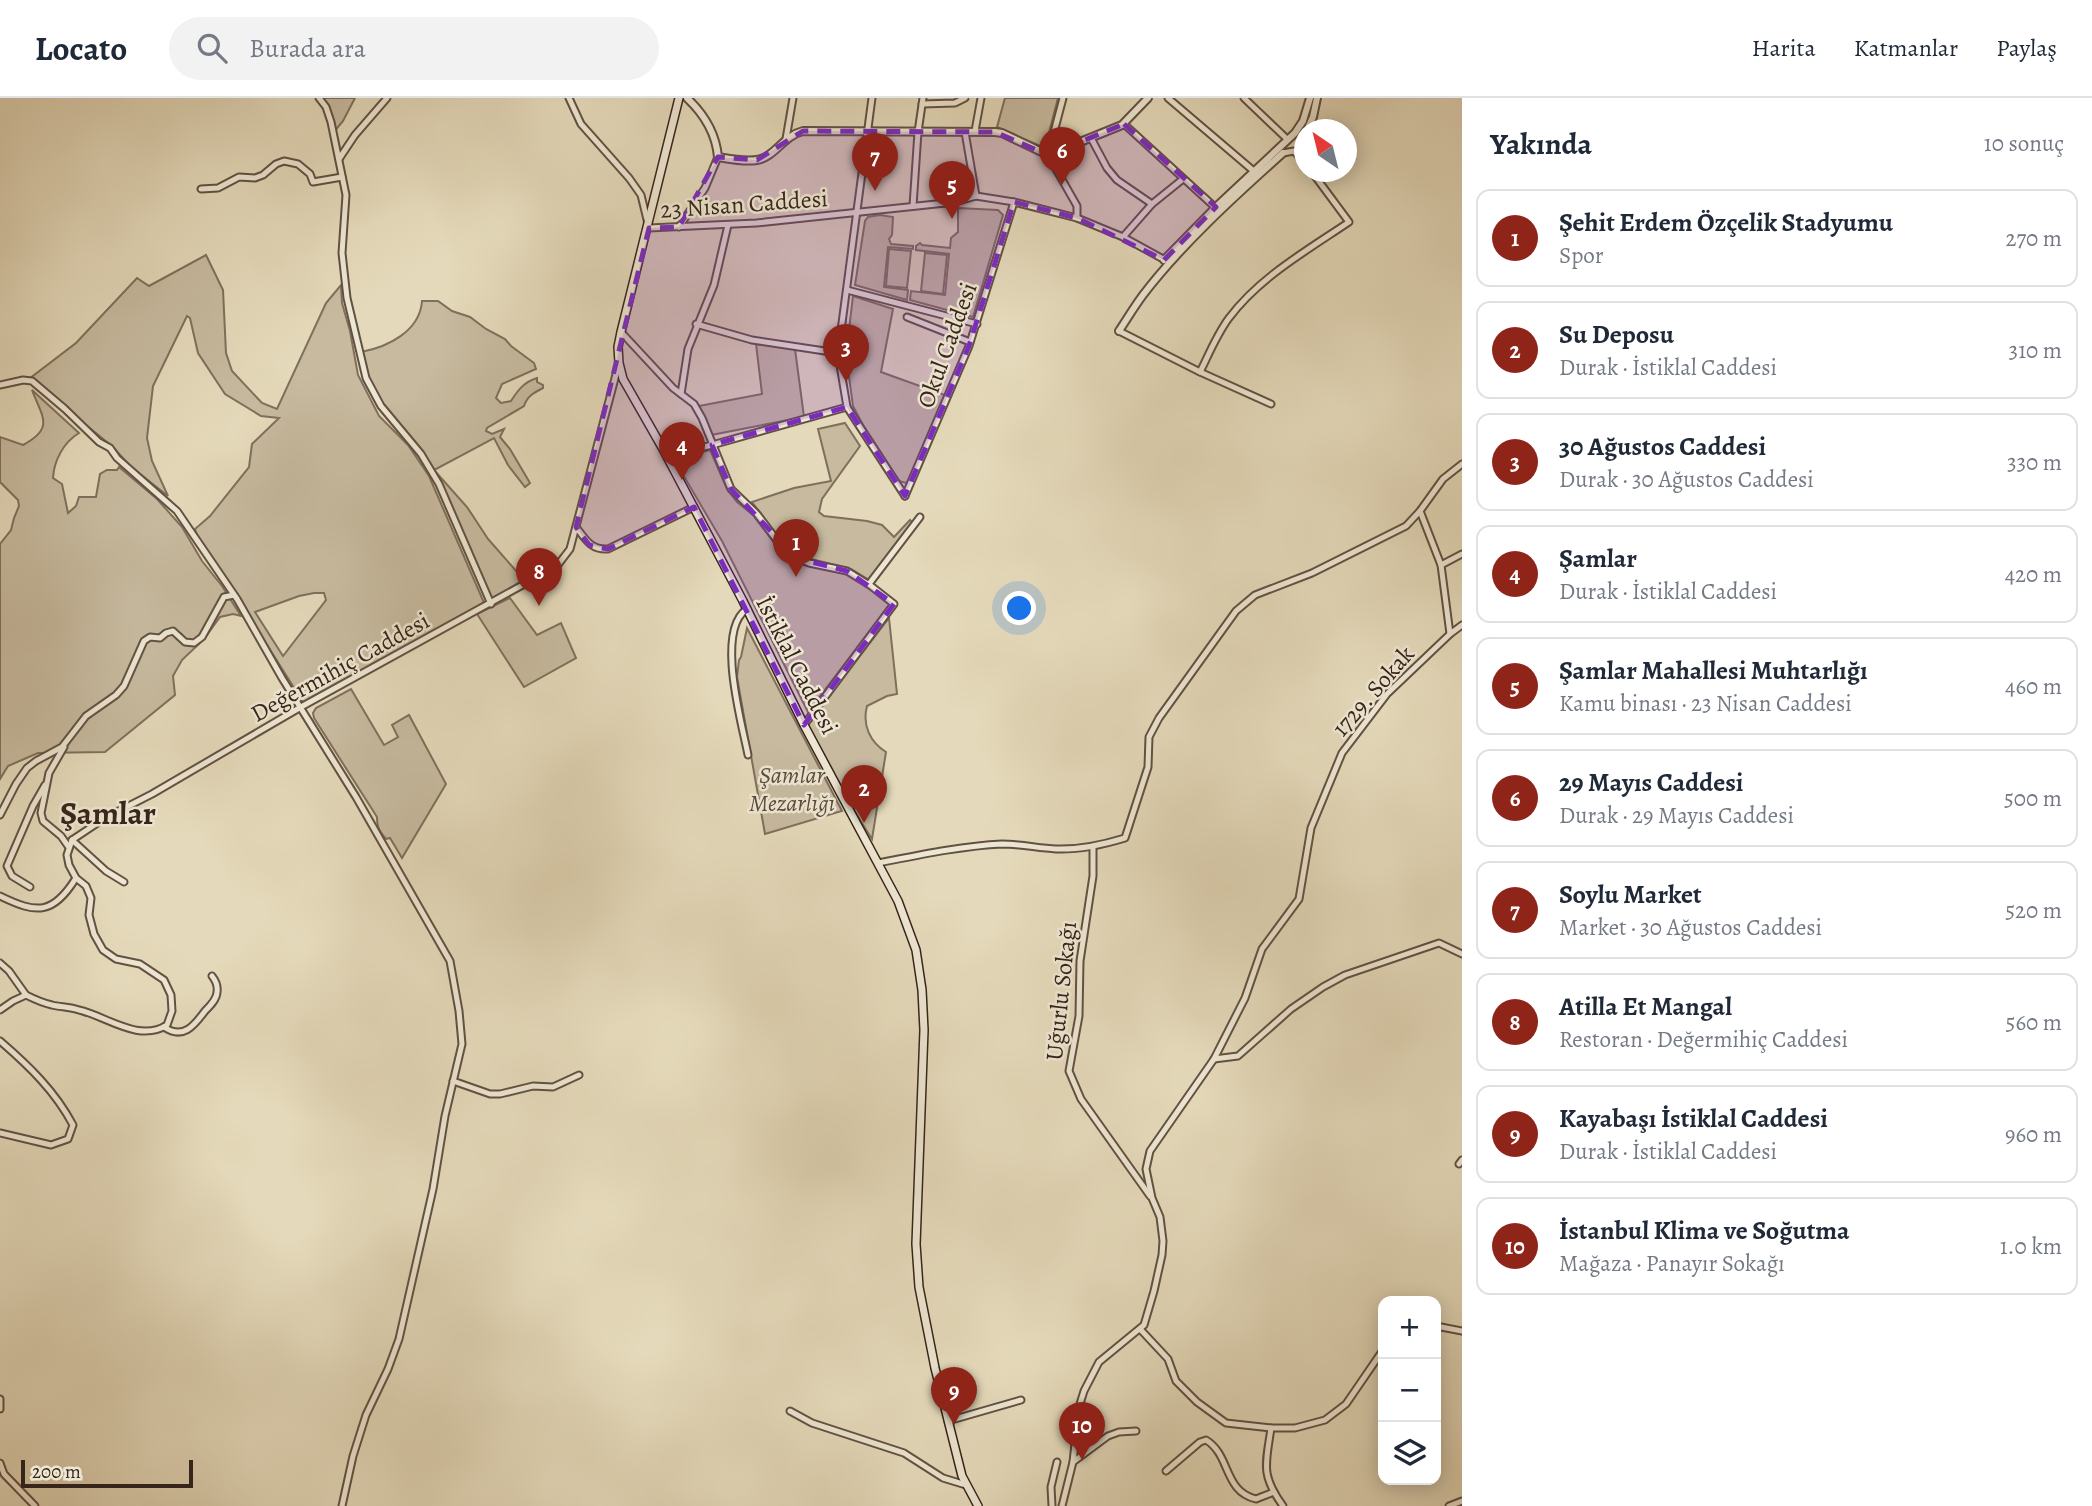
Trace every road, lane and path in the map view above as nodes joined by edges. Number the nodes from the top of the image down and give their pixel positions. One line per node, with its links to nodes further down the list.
1 (319, 98): 30 (street)
2 (387, 98): 30 (street)
3 (569, 98): 37 (street)
4 (679, 98): 36 (main road, İstiklal Caddesi)
5 (687, 98): 29 (street)
6 (793, 98): 24 (street)
7 (872, 98): 19 (street)
8 (965, 98): 16 (street)
9 (981, 98): 21 (street)
10 (1063, 98): 28 (street)
11 (1148, 98): 18 (street)
12 (1168, 98): 31 (street)
13 (1244, 98): 25 (street)
14 (1310, 98): 25 (street)
15 (1317, 98): 17 (street)
16 (923, 101): 22 (street)
17 (1312, 119)
18 (1124, 124): 23 (street); 33 (street)
19 (869, 131): 22 (street); 24 (street); 43 (street)
20 (965, 131): 21 (street); 22 (street); 38 (street)
21 (975, 131): 28 (street)
22 (918, 132): 41 (street)
23 (1091, 138): 28 (street); 40 (street)
24 (786, 139): 29 (street)
25 (1288, 140): 31 (street)
26 (1294, 151): 27 (street)
27 (1283, 153): 31 (street)
28 (1048, 155): 44 (street)
29 (718, 157): 46 (street)
30 (339, 159): 32 (street)
31 (1256, 173): 42 (street)
32 (342, 177): 35 (street); 75 (street)
33 (1183, 179): 40 (street); 42 (street)
34 (1319, 182): 59 (street)
35 (201, 189)
36 (657, 193): 37 (street); 47 (main road, İstiklal Caddesi)
37 (641, 195): 47 (street)
38 (976, 196): 39 (street, 23 Nisan Caddesi); 41 (street, 23 Nisan Caddesi)
39 (1014, 202): 44 (street, 23 Nisan Caddesi); 53 (street, Okul Caddesi)
40 (1152, 204): 48 (street)
41 (914, 206): 43 (street, 23 Nisan Caddesi)
42 (1218, 210): 49 (street)
43 (858, 213): 45 (street, 23 Nisan Caddesi); 50 (street)
44 (1077, 218): 48 (street, 23 Nisan Caddesi)
45 (728, 225): 46 (street, 23 Nisan Caddesi); 52 (street)
46 (679, 227): 47 (street, 23 Nisan Caddesi)
47 (649, 228): 55 (main road, İstiklal Caddesi)
48 (1123, 237): 49 (street, 23 Nisan Caddesi)
49 (1167, 262): 54 (street)
50 (847, 290): 53 (street); 57 (street)
51 (907, 317): 56 (street)
52 (696, 324): 57 (street); 61 (street)
53 (977, 324): 56 (street, Okul Caddesi)
54 (1119, 331): 59 (street)
55 (621, 332): 58 (main road, İstiklal Caddesi); 61 (street)
56 (970, 342): 63 (street, Okul Caddesi)
57 (838, 353): 63 (street)
58 (619, 363): 65 (main road, İstiklal Caddesi); 70 (street, Değermihiç Caddesi)
59 (1200, 372): 62 (street)
60 (0, 385): 74 (street)
61 (681, 394): 64 (street)
62 (1271, 404)
63 (847, 407): 64 (street)
64 (712, 445): 65 (street); 73 (street)
65 (667, 456): 67 (main road, İstiklal Caddesi)
66 (1462, 464): 68 (street)
67 (694, 507): 70 (street); 76 (main road, İstiklal Caddesi)
68 (1420, 512): 72 (street); 86 (street)
69 (920, 517): 73 (street)
70 (576, 527): 75 (street, Değermihiç Caddesi)
71 (1462, 554): 72 (street)
72 (1441, 565): 78 (street)
73 (869, 584): 80 (street)
74 (234, 595): 79 (street); 81 (street)
75 (491, 604): 79 (street, Değermihiç Caddesi)
76 (747, 609): 80 (main road, İstiklal Caddesi); 82 (street)
77 (1462, 625): 78 (street, 1729. Sokak)
78 (1450, 634): 99 (street, 1729. Sokak)
79 (301, 706): 85 (street, Değermihiç Caddesi); 101 (street)
80 (804, 725): 87 (main road, İstiklal Caddesi)
81 (65, 744): 83 (street); 84 (street)
82 (748, 755)
83 (46, 785): 85 (street); 90 (street)
84 (0, 815)
85 (70, 843): 88 (street); 89 (street)
86 (1093, 847): 87 (street); 103 (street, Uğurlu Sokağı)
87 (878, 863): 112 (main road, İstiklal Caddesi)
88 (76, 878): 91 (street); 97 (street)
89 (124, 882)
90 (30, 887)
91 (0, 896)
92 (1462, 954): 99 (street)
93 (0, 963): 95 (street)
94 (212, 976): 97 (street)
95 (26, 995): 96 (street); 97 (street)
96 (0, 1010)
97 (164, 1027)
98 (0, 1041): 102 (street)
99 (1214, 1059): 103 (street, 1729. Sokak)
100 (579, 1075): 101 (street)
101 (453, 1081): 123 (street)
102 (0, 1133)
103 (1152, 1198): 105 (street)
104 (1441, 1327): 106 (street)
105 (1140, 1329): 113 (street); 116 (street)
106 (1462, 1331)
107 (1378, 1357): 113 (street)
108 (0, 1399): 110 (street)
109 (1021, 1400): 112 (street)
110 (0, 1409)
111 (790, 1411): 119 (street)
112 (948, 1421): 119 (main road, İstiklal Caddesi)
113 (1271, 1427): 120 (street)
114 (1136, 1431): 116 (street)
115 (1057, 1462): 125 (street)
116 (1073, 1462): 126 (street)
117 (0, 1463): 122 (street)
118 (1166, 1471): 120 (street)
119 (966, 1485): 124 (main road, İstiklal Caddesi)
120 (1273, 1492): 127 (street)
121 (1462, 1501): 128 (street)
122 (35, 1506)
123 (342, 1506)
124 (978, 1506)
125 (1052, 1506)
126 (1062, 1506)
127 (1283, 1506)
128 (1449, 1506)

